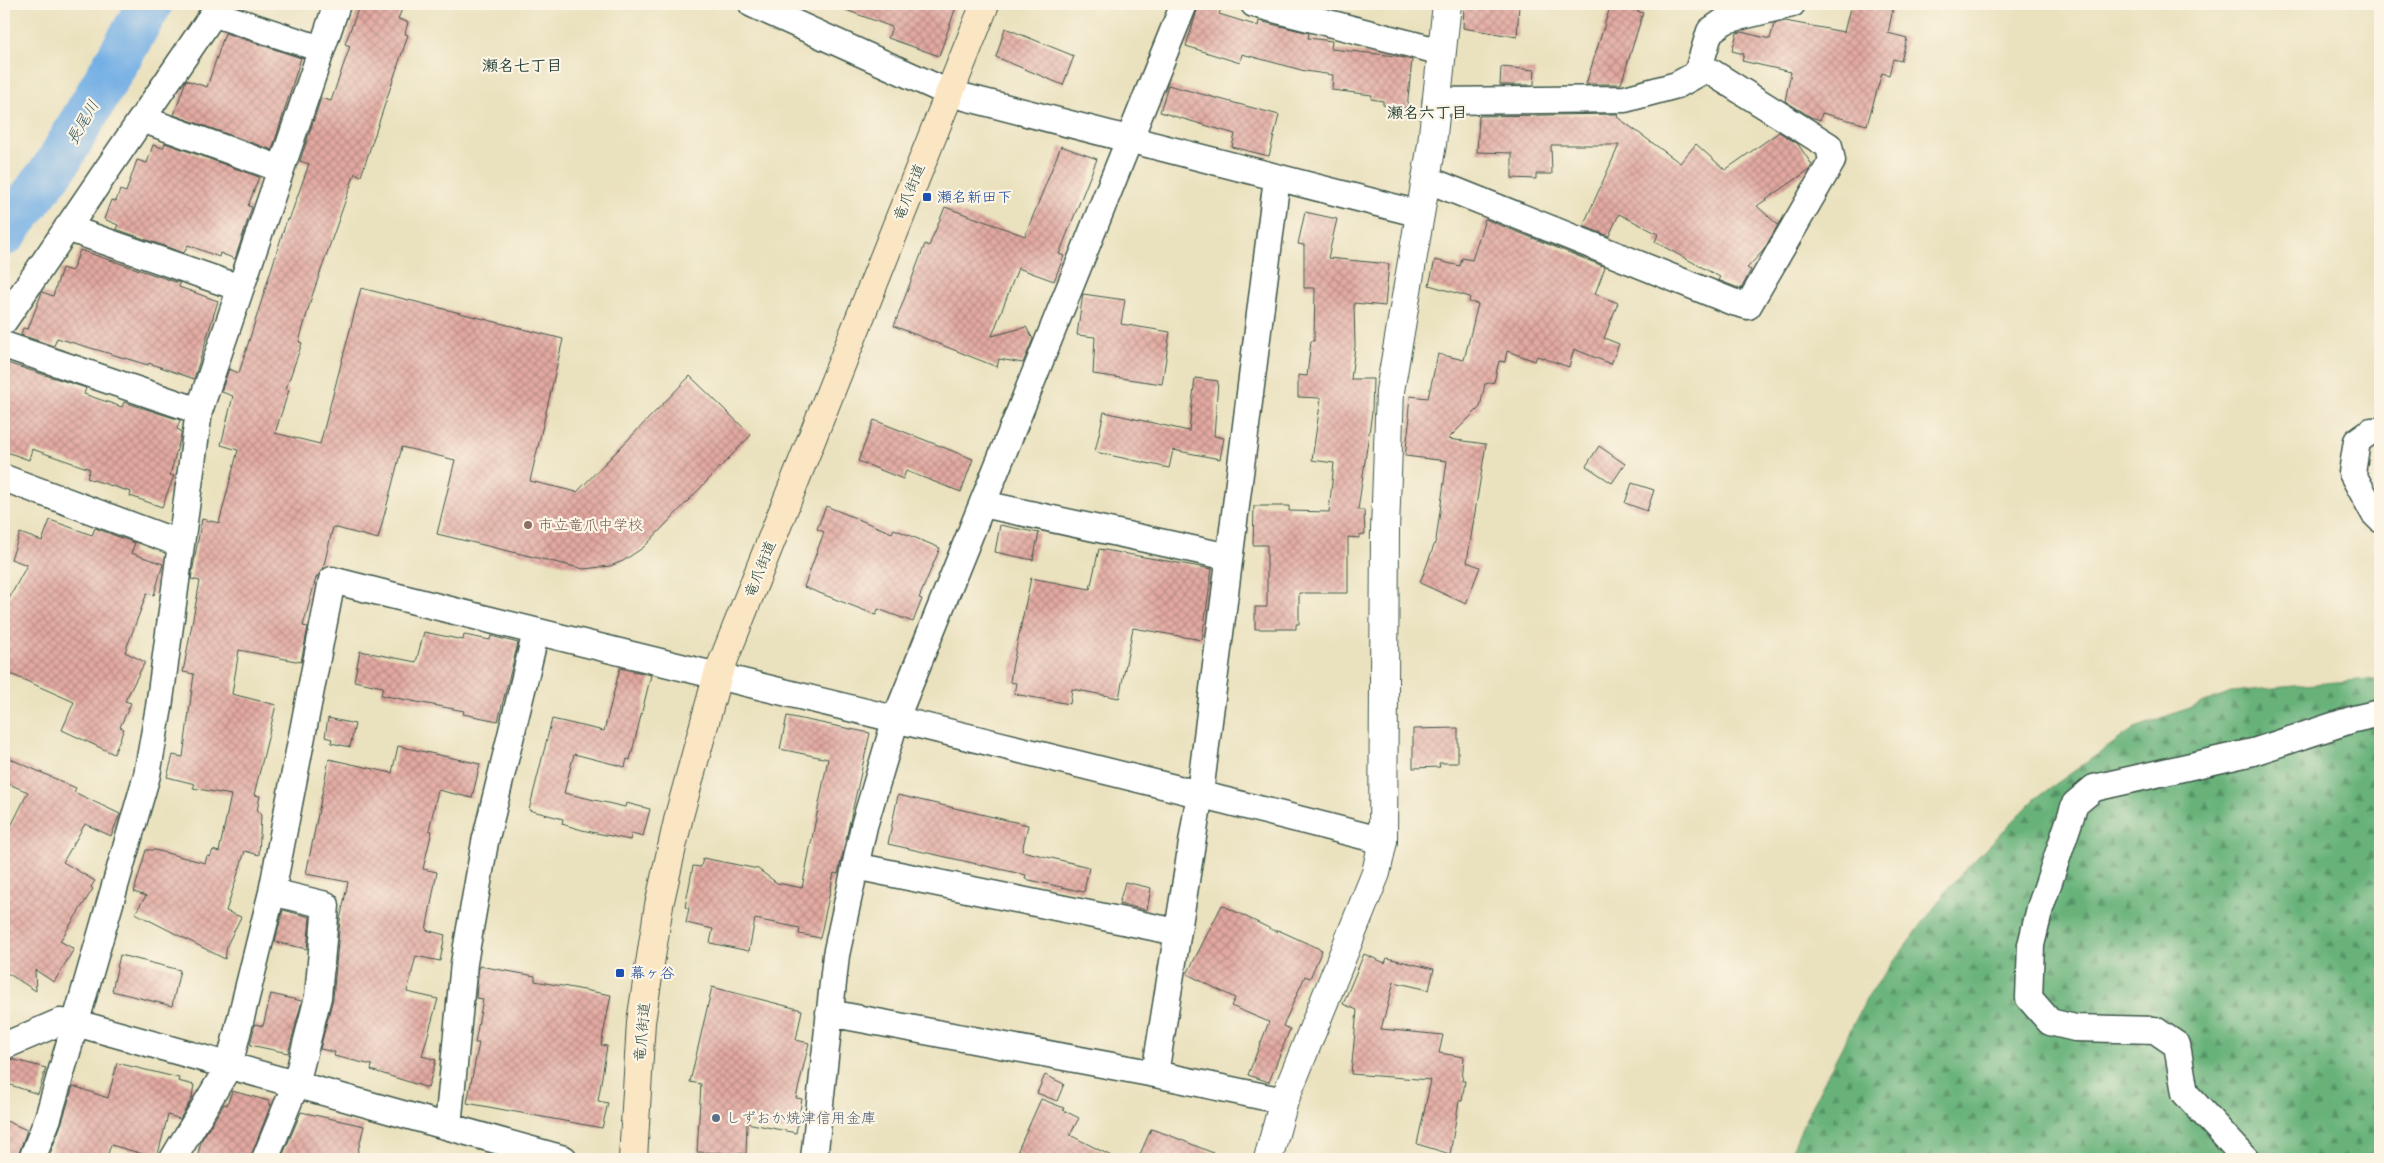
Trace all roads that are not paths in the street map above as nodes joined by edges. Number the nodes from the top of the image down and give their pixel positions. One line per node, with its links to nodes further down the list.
1 (337, 4): 10 (street)
2 (752, 4): 9 (street)
3 (985, 4): 13 (main road, 竜爪街道)
4 (1184, 4): 16 (street)
5 (1254, 4): 11 (street)
6 (1447, 4): 11 (street)
7 (1792, 4): 12 (street)
8 (218, 9): 10 (street); 15 (street)
9 (790, 11): 13 (street)
10 (321, 50): 17 (street)
11 (1442, 52): 14 (street)
12 (1700, 66): 14 (street); 19 (street)
13 (949, 93): 16 (street); 33 (main road, 竜爪街道)
14 (1436, 101): 19 (street)
15 (142, 119): 17 (street); 21 (street)
16 (1130, 140): 18 (street); 28 (street)
17 (281, 169): 22 (street)
18 (1277, 178): 20 (street); 31 (street)
19 (1426, 179): 20 (street)
20 (1420, 214): 37 (street)
21 (67, 228): 22 (street); 23 (street)
22 (240, 288): 25 (street)
23 (4, 321)
24 (4, 344): 25 (street)
25 (199, 411): 30 (street)
26 (2380, 431): 29 (street)
27 (4, 478): 30 (street)
28 (982, 504): 31 (street); 35 (street)
29 (2380, 519)
30 (181, 544): 42 (street)
31 (1229, 557): 36 (street)
32 (536, 632): 33 (street); 39 (street); 48 (street)
33 (718, 674): 35 (street); 53 (main road, 竜爪街道)
34 (2380, 713): 56 (street)
35 (896, 718): 36 (street); 38 (street)
36 (1200, 793): 37 (street); 40 (street)
37 (1383, 840): 47 (street)
38 (855, 866): 40 (street); 41 (street)
39 (272, 892): 44 (street); 46 (street)
40 (1177, 932): 45 (street)
41 (829, 1013): 45 (street); 54 (street)
42 (76, 1023): 43 (street); 44 (street); 49 (street)
43 (4, 1046)
44 (229, 1066): 46 (street); 50 (street)
45 (1155, 1074): 47 (street)
46 (296, 1084): 48 (street); 51 (street)
47 (1284, 1101): 55 (street)
48 (448, 1126): 52 (street)
49 (32, 1159)
50 (173, 1159)
51 (265, 1159)
52 (564, 1159)
53 (633, 1159)
54 (814, 1159)
55 (1268, 1159)
56 (2246, 1159)

